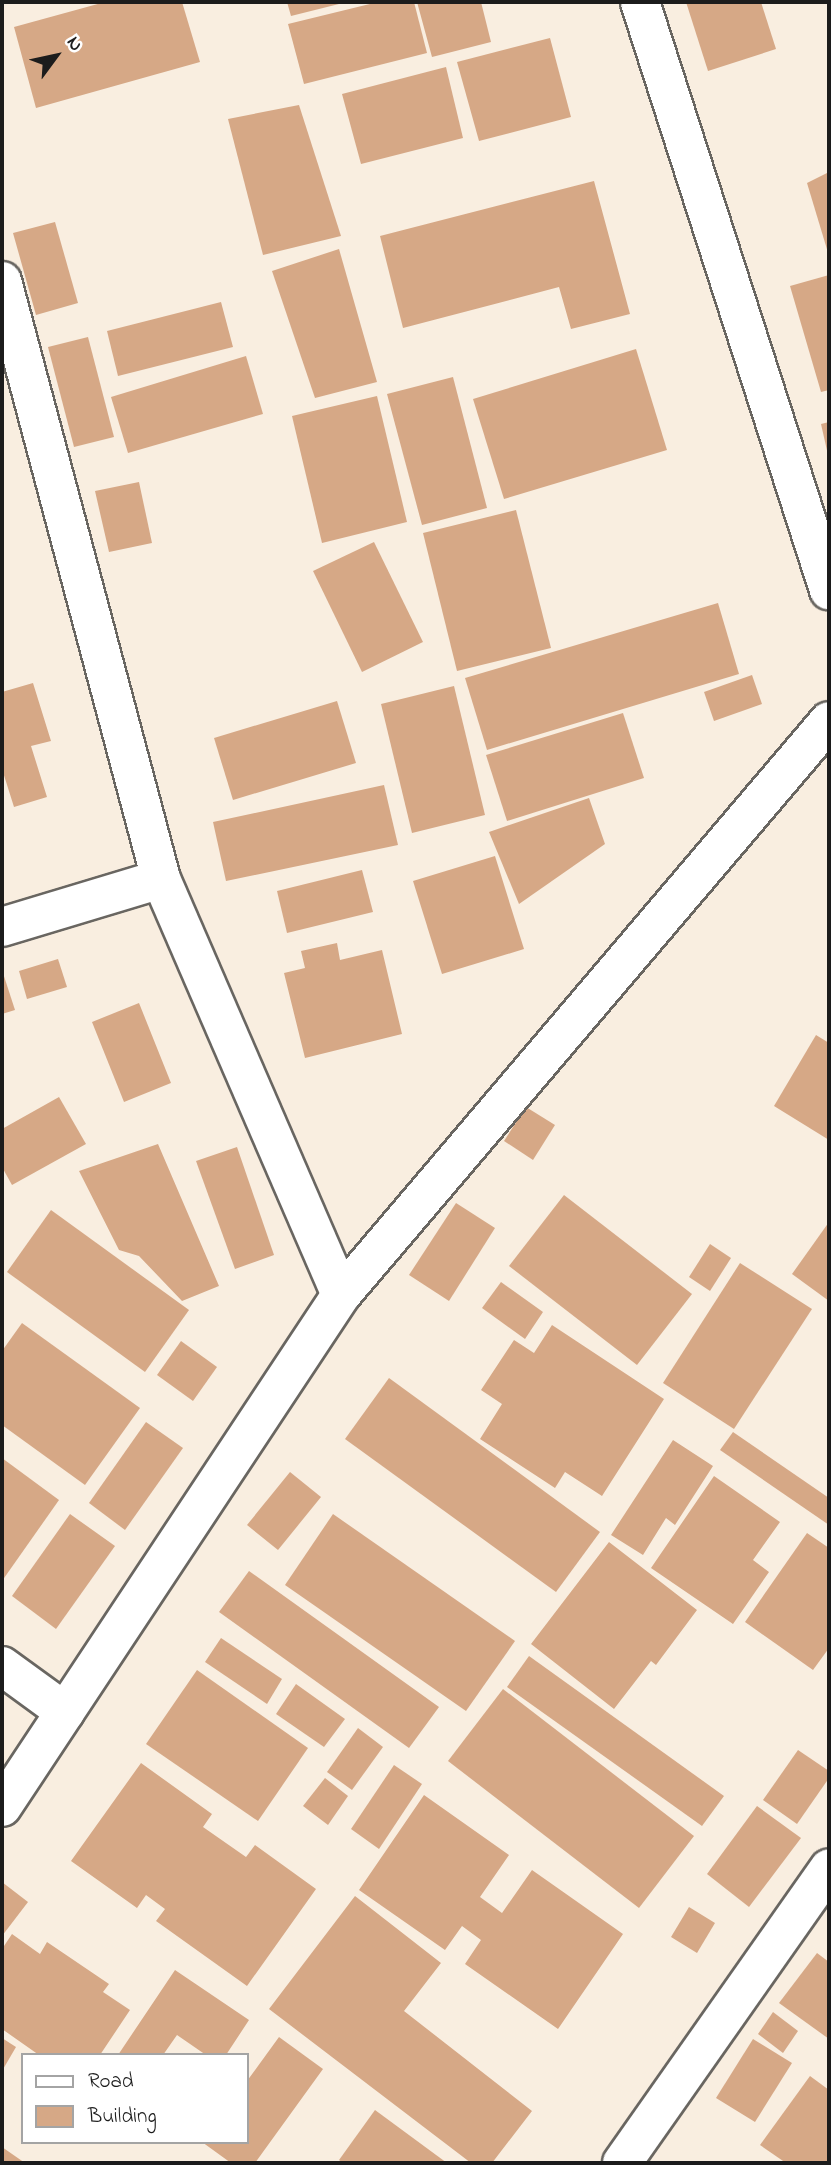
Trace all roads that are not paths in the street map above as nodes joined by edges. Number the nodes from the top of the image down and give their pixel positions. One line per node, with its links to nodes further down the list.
1 (640, 2): 3 (street)
2 (2, 281): 5 (street)
3 (829, 590)
4 (829, 721): 7 (street)
5 (162, 879): 6 (street); 7 (street)
6 (2, 927)
7 (341, 1295): 9 (street)
8 (2, 1666): 9 (street)
9 (65, 1712): 10 (street)
10 (2, 1807)
11 (829, 1868): 12 (street)
12 (622, 2163)

